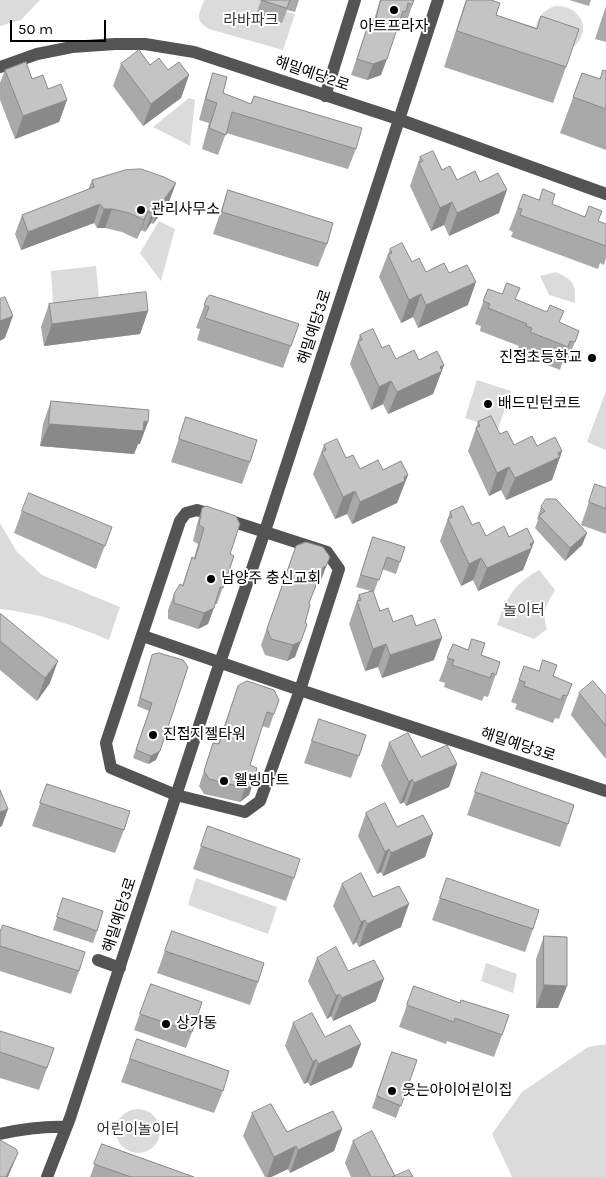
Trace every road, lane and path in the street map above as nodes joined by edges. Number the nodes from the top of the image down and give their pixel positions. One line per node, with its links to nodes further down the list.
1 (355, 0): 4 (street)
2 (438, 0): 5 (street, 해밀예당3로)
3 (0, 67): 4 (street, 해밀예당2로)
4 (325, 96): 5 (street, 해밀예당2로)
5 (398, 120): 6 (street, 해밀예당2로); 7 (street, 해밀예당3로)
6 (606, 194)
7 (265, 531): 8 (street); 9 (street, 해밀예당3로); 10 (street)
8 (142, 636): 9 (street); 12 (street)
9 (220, 662): 10 (street, 해밀예당3로); 12 (street, 해밀예당3로)
10 (300, 690): 11 (street, 해밀예당3로); 12 (street)
11 (606, 790)
12 (176, 794): 14 (street, 해밀예당3로)
13 (98, 960): 14 (street)
14 (120, 968): 15 (street, 해밀예당3로)
15 (66, 1127): 16 (street); 17 (street, 해밀예당3로)
16 (0, 1134)
17 (47, 1177)

